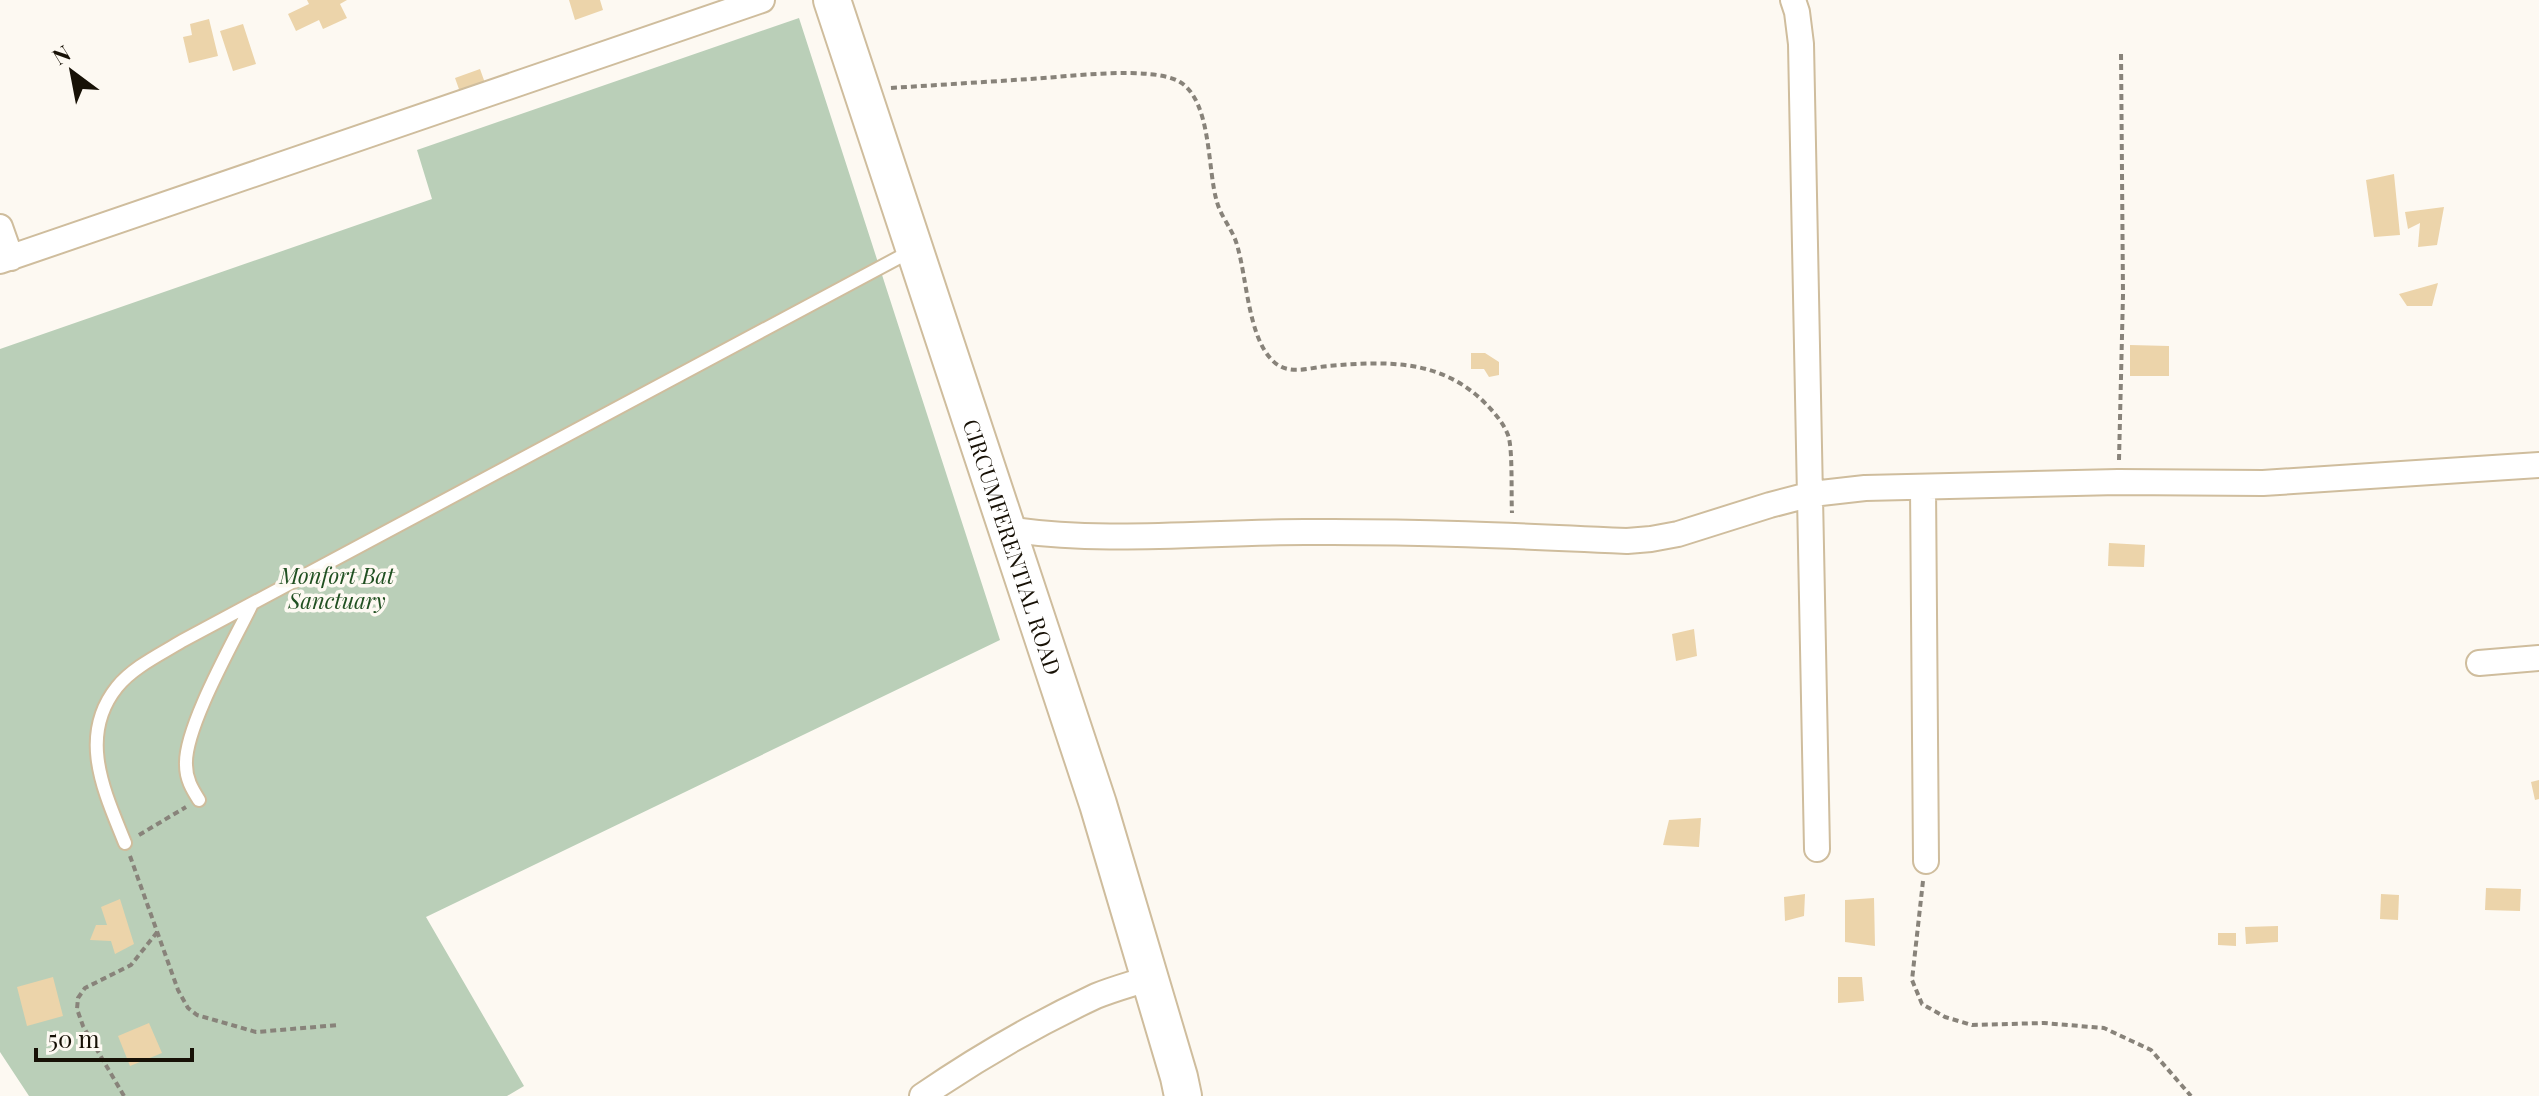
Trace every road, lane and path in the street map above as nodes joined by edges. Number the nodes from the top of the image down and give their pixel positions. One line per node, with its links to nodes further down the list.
1 (762, 0): 8 (street)
2 (832, 0): 5 (main road, CIRCUMFERENTIAL ROAD)
3 (1793, 0): 12 (street)
4 (2121, 52): 10 (path)
5 (861, 90): 7 (main road, CIRCUMFERENTIAL ROAD); 14 (path)
6 (0, 227): 8 (street)
7 (915, 249): 13 (main road, CIRCUMFERENTIAL ROAD); 15 (lane)
8 (6, 260)
9 (2539, 465): 10 (street)
10 (2118, 482): 11 (street)
11 (1923, 487): 12 (street); 21 (street)
12 (1812, 494): 14 (street); 20 (street)
13 (1007, 529): 14 (street); 23 (main road, CIRCUMFERENTIAL ROAD)
14 (1513, 536)
15 (252, 604): 18 (lane); 19 (lane)
16 (2539, 658): 17 (street)
17 (2479, 663)
18 (199, 800): 19 (path)
19 (125, 843): 22 (path)
20 (1817, 849)
21 (1926, 861): 28 (path)
22 (158, 931): 24 (path); 25 (path)
23 (1150, 978): 26 (street); 27 (main road, CIRCUMFERENTIAL ROAD)
24 (339, 1025)
25 (124, 1096)
26 (922, 1096)
27 (1183, 1096)
28 (2191, 1096)

